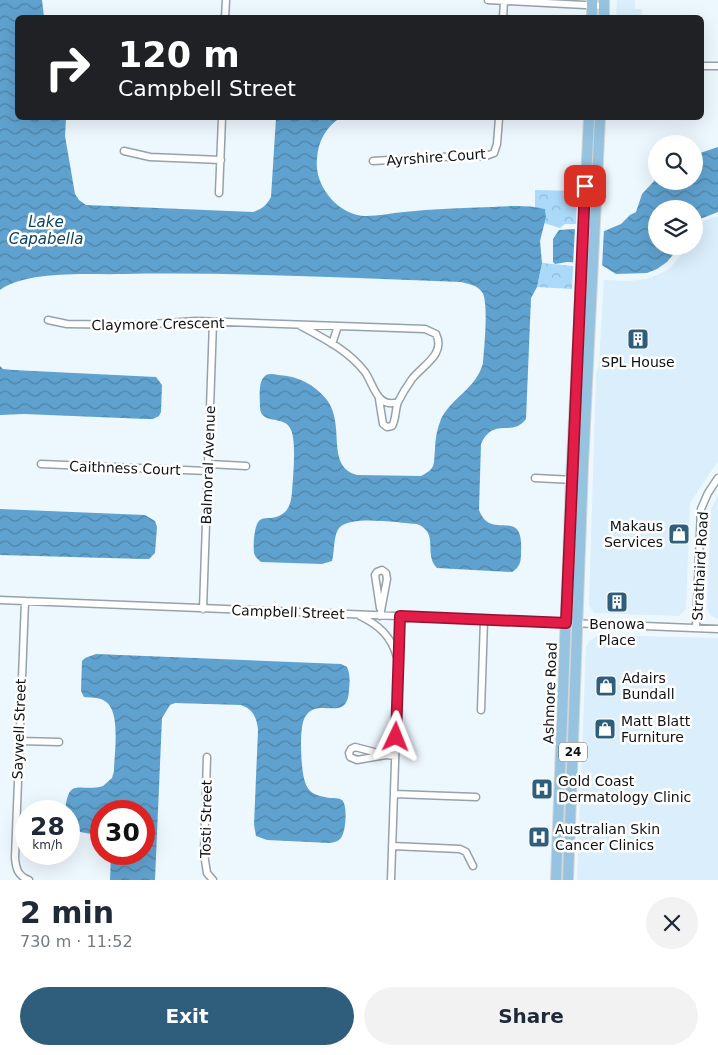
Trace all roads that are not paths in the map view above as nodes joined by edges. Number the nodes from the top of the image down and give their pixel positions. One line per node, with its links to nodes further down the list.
1 (226, 0): 6 (street)
2 (488, 0): 3 (street)
3 (504, 1): 4 (street); 7 (street)
4 (592, 3): 5 (street)
5 (604, 3)
6 (225, 15)
7 (503, 15)
8 (704, 66): 9 (street)
9 (718, 66)
10 (222, 120): 15 (street)
11 (499, 120): 16 (street, Ayrshire Court)
12 (589, 120): 19 (main road, Ashmore Road / 24)
13 (600, 120): 18 (main road, Ashmore Road / 24)
14 (124, 151): 15 (street)
15 (221, 160): 17 (street)
16 (373, 161)
17 (220, 192)
18 (592, 284): 19 (main road); 33 (main road, Ashmore Road / 24)
19 (580, 289): 32 (main road, Ashmore Road / 24)
20 (48, 320): 21 (street, Claymore Crescent)
21 (213, 322): 22 (street, Claymore Crescent); 29 (street, Balmoral Avenue)
22 (299, 326): 23 (street, Claymore Crescent); 24 (street, Claymore Crescent)
23 (338, 326): 24 (street); 26 (street, Claymore Crescent)
24 (332, 344): 25 (street, Claymore Crescent)
25 (379, 398): 26 (street); 26 (street, Claymore Crescent)
26 (398, 402)
27 (41, 464): 29 (street, Caithness Court)
28 (246, 466): 29 (street, Caithness Court)
29 (208, 468): 36 (street, Balmoral Avenue)
30 (535, 478): 32 (street)
31 (718, 478): 42 (street, Strathaird Road)
32 (571, 480): 33 (street); 41 (main road, Ashmore Road / 24)
33 (582, 480): 41 (main road, Ashmore Road / 24)
34 (0, 600): 35 (street, Campbell Street)
35 (24, 601): 36 (street, Campbell Street); 46 (street, Saywell Street)
36 (203, 609): 38 (street, Campbell Street)
37 (380, 612): 37 (street); 38 (street, Campbell Street); 39 (street, Campbell Street)
38 (358, 615): 44 (street)
39 (400, 616): 40 (street, Campbell Street); 44 (street)
40 (484, 620): 41 (street, Campbell Street); 45 (street)
41 (571, 624): 42 (street, Campbell Street); 58 (main road, Ashmore Road / 24); 59 (main road, Ashmore Road / 24)
42 (696, 628): 43 (street, Campbell Street)
43 (718, 629)
44 (398, 663): 49 (street)
45 (481, 710)
46 (19, 741): 47 (street); 55 (street, Saywell Street)
47 (59, 742)
48 (386, 755): 48 (street); 49 (street)
49 (395, 756): 51 (street)
50 (207, 757): 56 (street, Tosti Street)
51 (394, 794): 52 (street); 53 (street)
52 (476, 797)
53 (392, 846): 54 (street); 57 (street)
54 (472, 866)
55 (29, 880)
56 (213, 880)
57 (391, 880)
58 (556, 880)
59 (568, 880)

